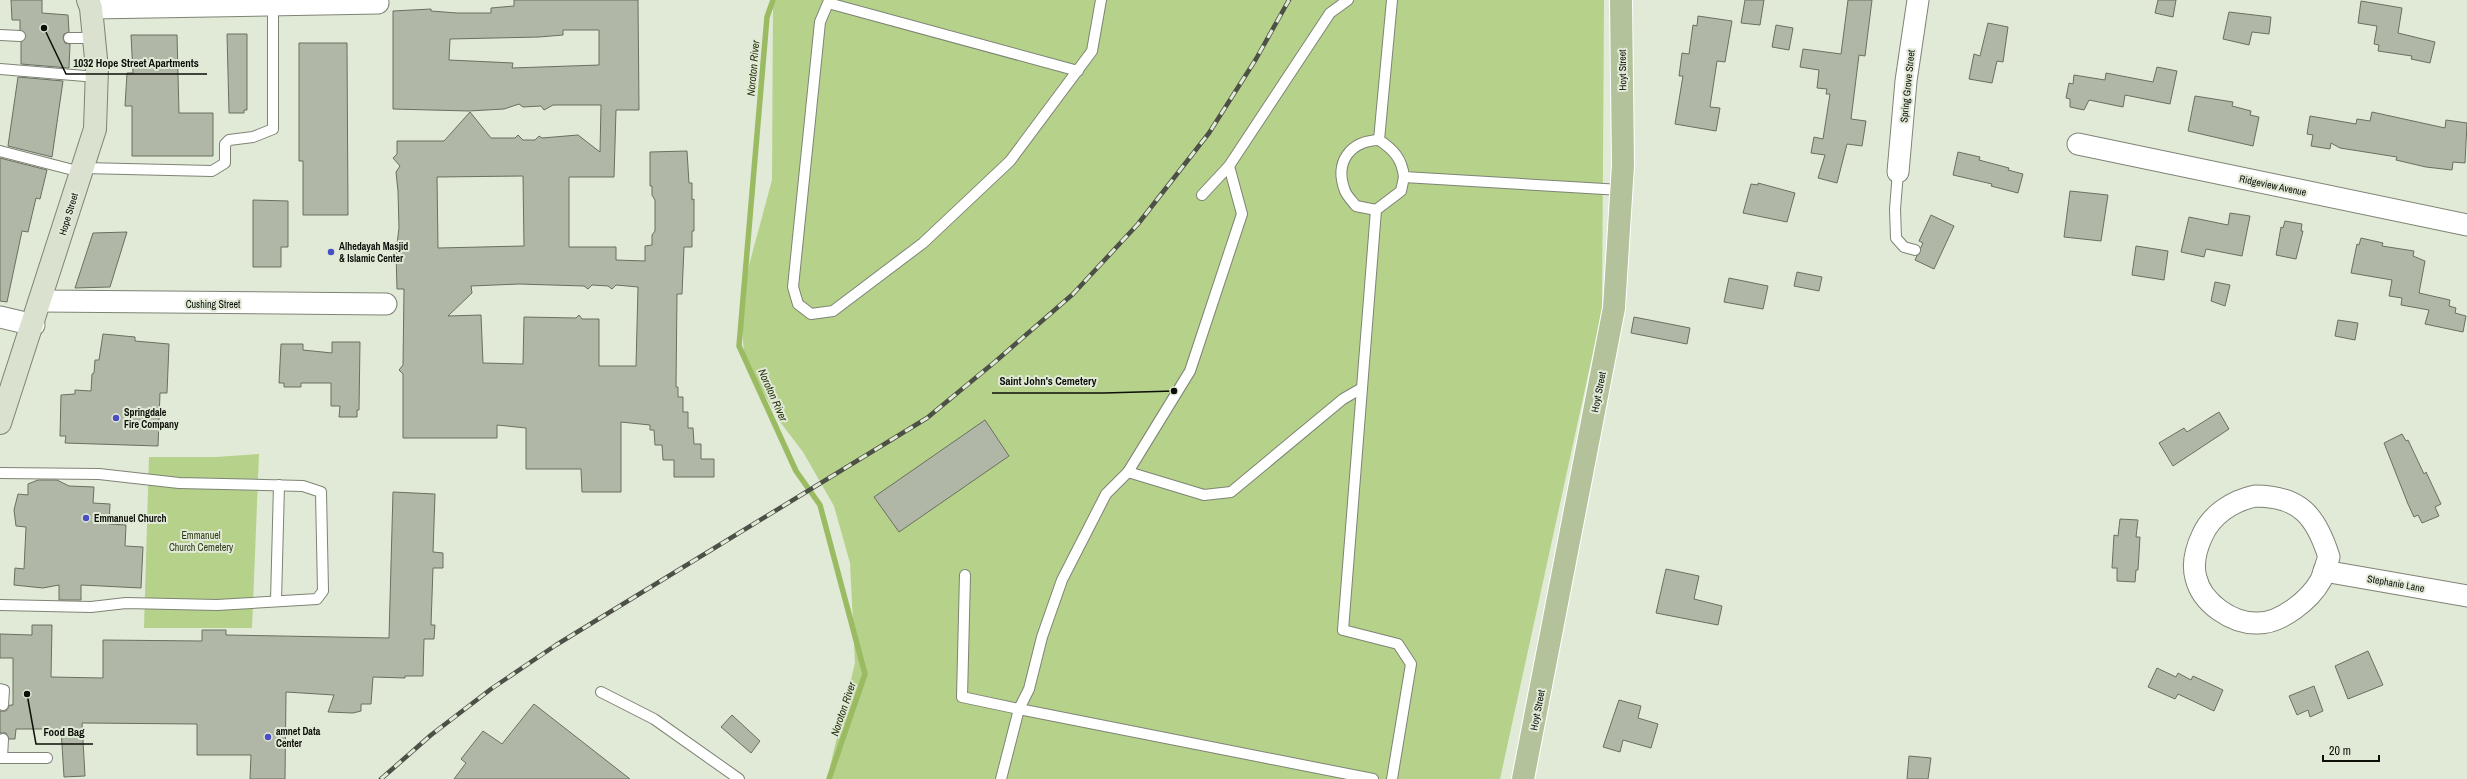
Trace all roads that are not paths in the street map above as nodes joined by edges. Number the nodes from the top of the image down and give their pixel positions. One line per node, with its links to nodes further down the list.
1 (1101, 0): 17 (lane)
2 (1348, 0): 22 (lane)
3 (1392, 0): 19 (lane)
4 (1621, 0): 26 (main road, Hoyt Street)
5 (1918, 0): 24 (street, Spring Grove Street)
6 (828, 1): 17 (lane); 17 (lane)
7 (358, 2): 9 (street); 11 (street)
8 (151, 3): 10 (street); 11 (street)
9 (378, 3)
10 (90, 4): 15 (main road, Hope Street)
11 (273, 5): 23 (lane)
12 (0, 35): 13 (lane)
13 (20, 36)
14 (69, 38): 15 (lane)
15 (94, 38): 18 (main road, Hope Street)
16 (0, 69): 18 (lane)
17 (1078, 71)
18 (97, 77): 23 (main road, Hope Street)
19 (1379, 140): 25 (lane); 28 (lane)
20 (2078, 144): 29 (street, Ridgeview Avenue)
21 (0, 151): 23 (lane)
22 (1229, 166): 27 (lane); 37 (lane)
23 (82, 170): 31 (main road, Hope Street)
24 (1898, 172): 30 (lane)
25 (1404, 177): 26 (lane); 28 (lane)
26 (1621, 190): 56 (main road, Hoyt Street)
27 (1202, 195)
28 (1376, 210): 35 (lane)
29 (2467, 225)
30 (1915, 250)
31 (41, 301): 32 (street, Cushing Street); 34 (main road, Hope Street)
32 (386, 304)
33 (0, 317): 34 (street)
34 (34, 325): 36 (main road, Hope Street)
35 (1362, 388): 37 (lane); 55 (lane)
36 (0, 423)
37 (1128, 472): 48 (lane)
38 (0, 473): 39 (lane)
39 (279, 485): 43 (lane); 43 (lane)
40 (2324, 571): 40 (street); 42 (street, Stephanie Lane)
41 (965, 575): 48 (lane)
42 (2467, 596)
43 (276, 601): 44 (lane)
44 (0, 605)
45 (0, 690): 47 (lane)
46 (601, 692): 52 (lane)
47 (3, 705)
48 (1018, 709): 53 (lane); 54 (lane)
49 (3, 739): 50 (lane)
50 (1, 758): 51 (lane)
51 (47, 758)
52 (739, 779)
53 (1001, 779)
54 (1373, 779)
55 (1392, 779)
56 (1522, 779)

